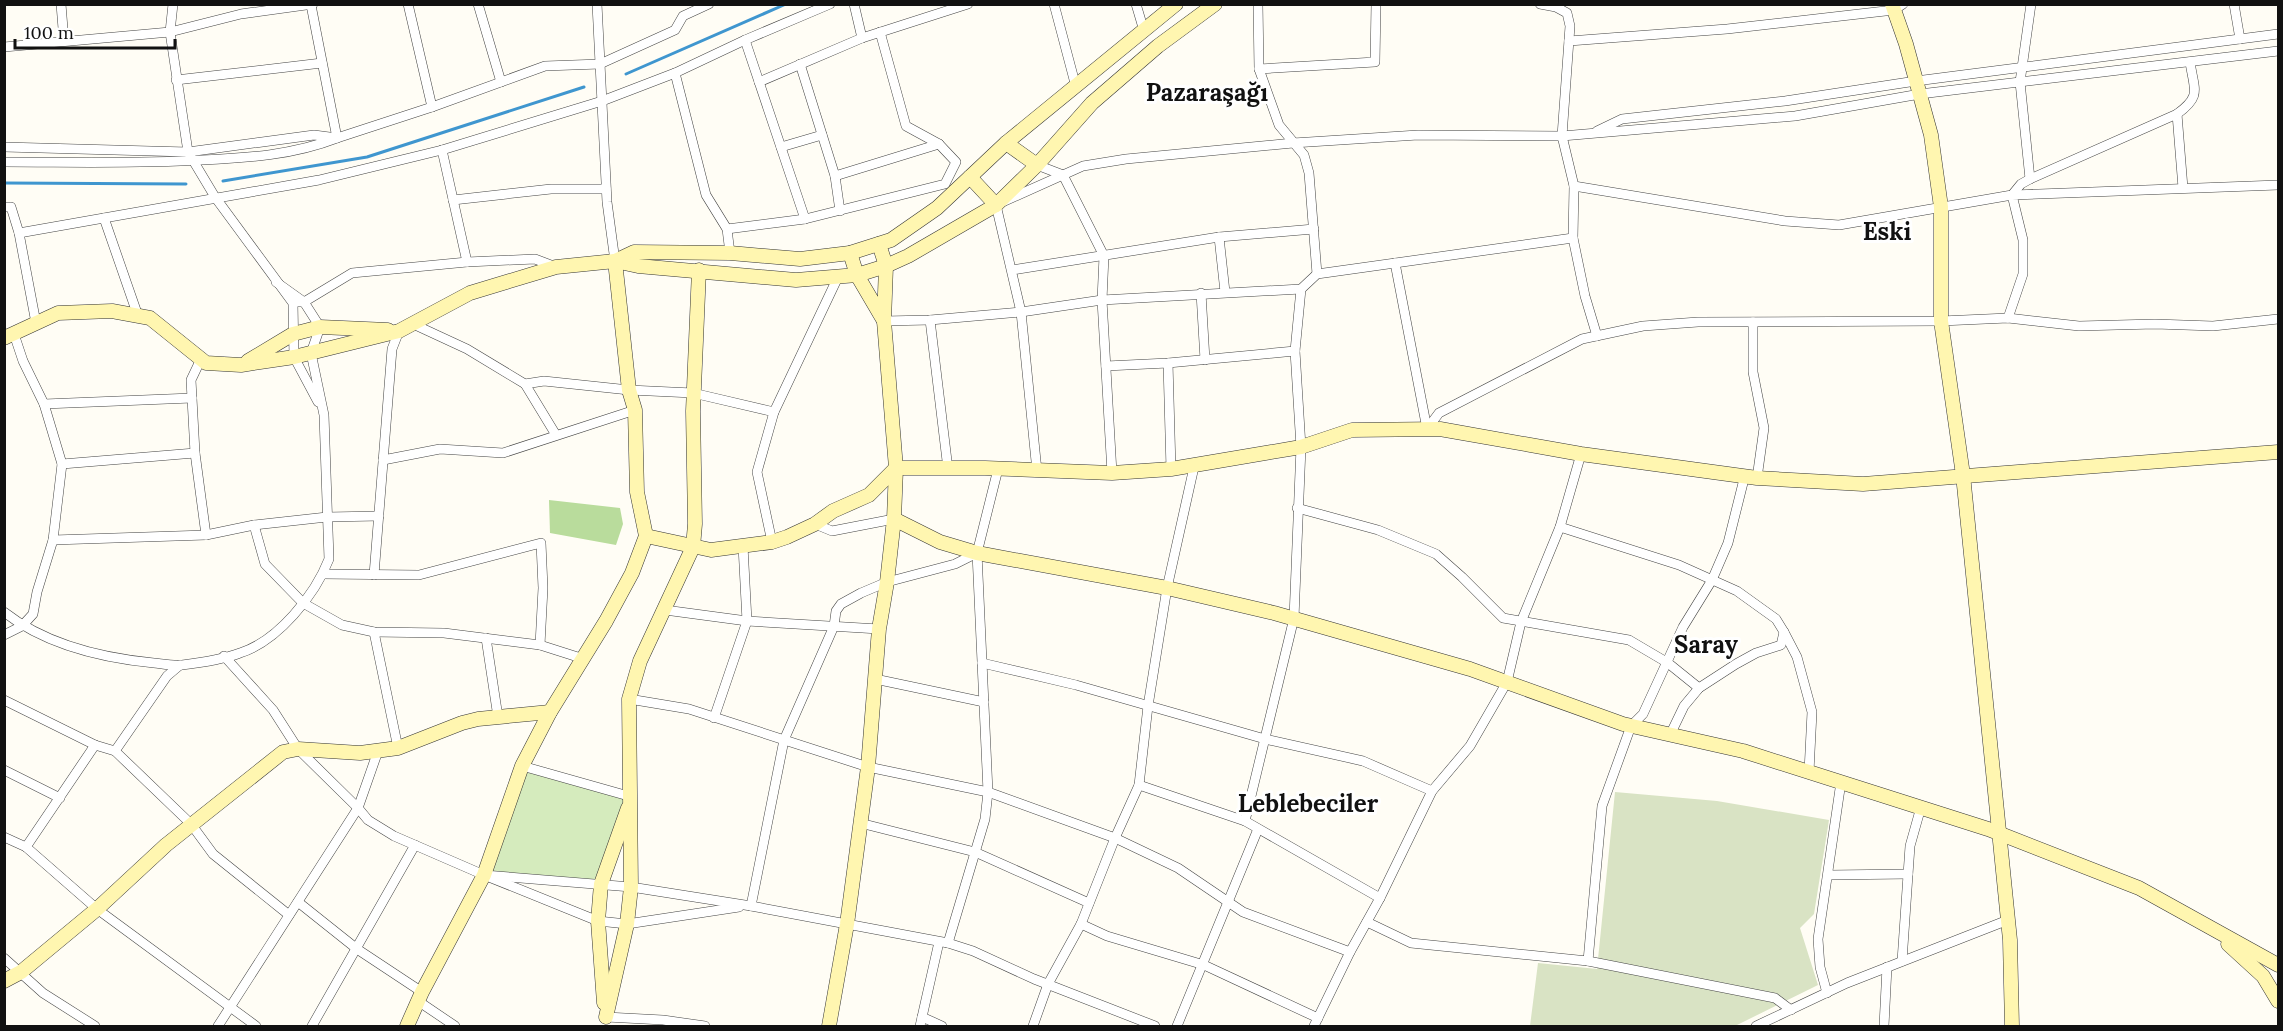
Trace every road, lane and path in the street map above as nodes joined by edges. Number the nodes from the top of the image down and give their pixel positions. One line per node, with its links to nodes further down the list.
1 (61, 4): 30 (street)
2 (172, 4): 24 (street)
3 (408, 4): 48 (street)
4 (478, 4): 42 (street)
5 (597, 4): 36 (street)
6 (679, 4): 22 (street)
7 (709, 4): 22 (street)
8 (831, 4): 29 (street)
9 (854, 4): 27 (street)
10 (968, 4): 25 (street)
11 (1054, 4): 45 (street)
12 (1136, 4): 23 (street)
13 (1176, 4): 23 (street)
14 (1215, 4): 62 (street)
15 (1258, 4): 39 (street)
16 (1376, 4): 39 (street)
17 (1540, 4): 31 (street)
18 (2031, 4): 38 (street)
19 (2234, 4): 28 (street)
20 (312, 5): 24 (street); 35 (street)
21 (1896, 6): 31 (street); 46 (street)
22 (683, 16): 36 (street)
23 (1144, 31): 45 (street)
24 (170, 32): 30 (street); 41 (street)
25 (880, 32): 27 (street); 56 (street)
26 (2278, 34): 28 (street)
27 (862, 38): 37 (street)
28 (2240, 39): 38 (street)
29 (745, 40): 40 (street); 43 (street)
30 (64, 41): 32 (street)
31 (1569, 41): 52 (street)
32 (4, 47)
33 (2278, 51): 34 (street)
34 (2190, 62): 44 (street); 49 (street)
35 (322, 63): 41 (street); 53 (street)
36 (600, 64): 42 (street); 47 (street)
37 (800, 64): 43 (street); 51 (street)
38 (2021, 67): 44 (street); 46 (street)
39 (1259, 69): 55 (street)
40 (675, 73): 47 (street); 80 (street)
41 (176, 80): 60 (street)
42 (501, 81): 48 (street)
43 (759, 82): 58 (street)
44 (2020, 82): 46 (street); 66 (street)
45 (1076, 87): 54 (street)
46 (1918, 87): 50 (street); 50 (street); 76 (street)
47 (602, 101): 59 (street); 70 (street)
48 (432, 107): 53 (street)
49 (2177, 114): 66 (street); 69 (street)
50 (1592, 133): 52 (street)
51 (822, 135): 58 (street); 64 (street)
52 (1562, 136): 55 (street); 68 (street)
53 (337, 138): 60 (street); 60 (street)
54 (1006, 143): 62 (street); 65 (street)
55 (1293, 143): 63 (street); 81 (street)
56 (939, 144): 64 (street); 77 (street)
57 (4, 147): 60 (street)
58 (781, 147): 79 (street)
59 (442, 150): 72 (street); 73 (street)
60 (190, 157): 61 (street); 72 (street)
61 (4, 162)
62 (1037, 165): 63 (street); 74 (street)
63 (1063, 175): 74 (street); 88 (street)
64 (835, 176): 77 (street)
65 (970, 177): 74 (street); 85 (street)
66 (2030, 179): 71 (street)
67 (2278, 185): 69 (street)
68 (1574, 186): 76 (street); 84 (street)
69 (2182, 188): 71 (street)
70 (606, 189): 73 (street); 89 (street)
71 (2012, 195): 76 (street); 108 (street)
72 (214, 197): 78 (street); 99 (street)
73 (453, 200): 90 (street)
74 (996, 205): 92 (street); 95 (street)
75 (4, 207): 82 (street)
76 (1941, 207): 112 (street)
77 (840, 212): 79 (street)
78 (104, 218): 82 (street); 107 (street)
79 (805, 219): 80 (street)
80 (727, 229): 86 (street)
81 (1314, 229): 83 (street); 96 (street)
82 (19, 233): 114 (street)
83 (1219, 237): 88 (street); 101 (street)
84 (1573, 238): 91 (street); 120 (street)
85 (879, 244): 87 (street); 92 (street)
86 (730, 253): 87 (street); 89 (street)
87 (850, 253): 97 (street)
88 (1104, 256): 95 (street); 103 (street)
89 (615, 261): 93 (street); 94 (street); 130 (street)
90 (467, 262): 93 (street); 104 (street)
91 (1395, 263): 96 (street); 137 (street)
92 (886, 266): 97 (street); 111 (street)
93 (556, 267): 115 (street)
94 (699, 270): 98 (street); 131 (street)
95 (1012, 270): 106 (street)
96 (1317, 273): 100 (street)
97 (857, 275): 98 (street); 111 (street)
98 (838, 277): 135 (street)
99 (276, 282): 104 (street); 105 (street)
100 (1301, 289): 101 (street); 121 (street)
101 (1225, 292): 102 (street)
102 (1201, 293): 103 (street); 125 (street)
103 (1102, 300): 106 (street); 128 (street)
104 (304, 302): 105 (street); 116 (street)
105 (293, 303): 118 (street)
106 (1021, 312): 110 (street); 150 (street)
107 (138, 316): 114 (street); 124 (street)
108 (2008, 318): 109 (street); 112 (street)
109 (2278, 319)
110 (930, 320): 111 (street); 147 (street)
111 (884, 321): 146 (street)
112 (1941, 321): 113 (street); 152 (street)
113 (1753, 322): 120 (street); 153 (street)
114 (36, 323): 119 (street)
115 (413, 324): 117 (street); 129 (street)
116 (320, 327): 117 (street); 118 (street); 122 (street)
117 (399, 331): 122 (street); 143 (street)
118 (293, 334): 123 (street); 127 (street)
119 (9, 336): 133 (street)
120 (1597, 336): 137 (street)
121 (1295, 351): 125 (street); 139 (street)
122 (311, 353): 123 (street); 136 (street)
123 (294, 357): 127 (street); 136 (street)
124 (201, 359): 127 (street); 132 (street)
125 (1204, 360): 126 (street)
126 (1168, 363): 128 (street); 149 (street)
127 (241, 365)
128 (1106, 366): 151 (street)
129 (525, 384): 130 (street); 138 (street)
130 (629, 390): 131 (street); 134 (street)
131 (693, 393): 135 (street); 166 (street)
132 (192, 398): 133 (street); 141 (street)
133 (44, 404): 144 (street)
134 (635, 410): 138 (street); 162 (street)
135 (774, 412): 164 (street)
136 (324, 415): 156 (street)
137 (1426, 429): 139 (street); 142 (street)
138 (556, 435): 143 (street)
139 (1301, 447): 145 (street); 154 (street)
140 (2278, 452): 152 (street)
141 (195, 453): 144 (street); 161 (street)
142 (1581, 454): 153 (street); 160 (street)
143 (383, 460): 155 (street)
144 (62, 464): 163 (street)
145 (1194, 467): 149 (street); 172 (street)
146 (897, 468): 147 (street); 157 (street); 158 (street)
147 (948, 469): 148 (street)
148 (998, 469): 150 (street); 167 (street)
149 (1171, 469): 151 (street)
150 (1037, 471): 151 (street)
151 (1112, 473)
152 (1963, 475): 153 (street); 227 (street)
153 (1751, 476): 170 (street)
154 (1297, 508): 176 (street); 178 (street)
155 (379, 516): 156 (street); 169 (street)
156 (327, 517): 159 (street); 168 (street)
157 (894, 519): 158 (street); 167 (street); 171 (street)
158 (815, 524): 164 (street)
159 (254, 525): 161 (street); 173 (street)
160 (1560, 527): 170 (street); 178 (street)
161 (206, 535): 163 (street)
162 (646, 536): 166 (street); 188 (street)
163 (53, 540): 179 (street)
164 (772, 542): 165 (street)
165 (743, 546): 166 (street); 177 (street)
166 (693, 547): 174 (street)
167 (978, 553): 171 (street); 172 (street); 189 (street)
168 (323, 574): 169 (street); 173 (street)
169 (374, 575): 186 (street)
170 (1713, 580): 183 (street); 190 (street)
171 (887, 582): 180 (street); 181 (street)
172 (1167, 588): 176 (street); 198 (street)
173 (303, 603): 182 (street); 187 (street)
174 (665, 610): 177 (street); 195 (street)
175 (4, 612): 179 (street)
176 (1294, 618): 193 (street); 204 (street)
177 (747, 621): 180 (street); 201 (street)
178 (1521, 622): 190 (street); 193 (street)
179 (22, 626): 184 (street); 191 (street)
180 (834, 626): 181 (street); 205 (street)
181 (879, 629): 192 (street)
182 (374, 632): 185 (street); 207 (street)
183 (1784, 632): 194 (street); 214 (street)
184 (4, 635)
185 (486, 638): 186 (street); 200 (street)
186 (540, 645): 188 (street)
187 (224, 656): 191 (street); 208 (street)
188 (584, 658): 199 (street)
189 (982, 663): 197 (street); 198 (street)
190 (1668, 663): 194 (street); 202 (street)
191 (180, 666): 209 (street)
192 (875, 679): 197 (street); 212 (street)
193 (1507, 682): 202 (street); 217 (street)
194 (1699, 688): 203 (street)
195 (629, 699): 201 (street); 219 (street)
196 (4, 700): 206 (street)
197 (984, 702): 218 (street)
198 (1148, 706): 204 (street); 216 (street)
199 (550, 712): 200 (street); 211 (street)
200 (498, 717): 207 (street)
201 (714, 718): 205 (street)
202 (1631, 726): 203 (street); 256 (street)
203 (1671, 735): 214 (street)
204 (1265, 739): 217 (street); 223 (street)
205 (784, 740): 212 (street); 242 (street)
206 (95, 745): 209 (street); 220 (street)
207 (398, 748): 210 (street)
208 (298, 749): 210 (street); 222 (street); 225 (street)
209 (115, 751): 225 (street)
210 (378, 751): 222 (street)
211 (522, 766): 219 (street); 235 (street)
212 (868, 767): 218 (street); 224 (street)
213 (4, 770): 220 (street)
214 (1809, 772): 215 (street)
215 (1841, 782): 221 (street); 233 (street)
216 (1139, 785): 223 (street); 229 (street)
217 (1432, 791): 238 (street)
218 (988, 792): 229 (street); 232 (street)
219 (632, 797): 236 (street); 237 (street)
220 (60, 798): 231 (street)
221 (1921, 807): 227 (street); 234 (street)
222 (358, 808): 230 (street); 239 (street)
223 (1245, 822): 226 (street)
224 (860, 823): 232 (street); 249 (street)
225 (191, 824): 243 (street); 244 (street)
226 (1258, 829): 238 (street); 241 (street)
227 (1998, 833): 245 (street); 251 (street)
228 (4, 837): 231 (street)
229 (1115, 838): 240 (street); 241 (street)
230 (415, 845): 235 (street); 253 (street)
231 (26, 847): 243 (street)
232 (975, 852): 240 (street); 252 (street)
233 (1829, 874): 234 (street); 264 (street)
234 (1908, 874): 257 (street)
235 (484, 876): 236 (street); 246 (street); 265 (street)
236 (601, 884): 237 (street); 246 (street)
237 (631, 887): 242 (street); 248 (street)
238 (1380, 898): 247 (street)
239 (298, 902): 244 (street); 253 (street)
240 (1089, 903): 250 (street)
241 (1229, 903): 254 (street); 258 (street)
242 (750, 906): 248 (street); 249 (street)
243 (97, 909): 261 (street); 267 (street)
244 (289, 915): 267 (street)
245 (2008, 920): 257 (street); 286 (street)
246 (598, 921): 248 (street); 269 (street)
247 (1367, 922): 254 (street); 256 (street)
248 (627, 924): 269 (street)
249 (847, 924): 252 (street); 279 (street)
250 (1081, 924): 258 (street); 263 (street)
251 (2207, 924): 259 (street); 266 (street)
252 (943, 942): 263 (street); 270 (street)
253 (357, 949): 265 (street); 275 (street)
254 (1350, 952): 271 (street)
255 (4, 958): 261 (street)
256 (1588, 961): 268 (street)
257 (1902, 961): 260 (street)
258 (1204, 964): 271 (street); 283 (street)
259 (2278, 965)
260 (1887, 967): 264 (street); 285 (street)
261 (21, 972): 262 (street); 272 (street)
262 (4, 981)
263 (1048, 984): 281 (street); 282 (street)
264 (1827, 993): 268 (street)
265 (420, 997): 276 (street); 277 (street)
266 (2278, 1001)
267 (230, 1009): 273 (street); 274 (street)
268 (1791, 1010): 284 (street)
269 (606, 1022): 278 (street)
270 (921, 1022): 280 (street)
271 (1316, 1022)
272 (95, 1026)
273 (218, 1026)
274 (256, 1026)
275 (312, 1026)
276 (407, 1026)
277 (455, 1026)
278 (705, 1026)
279 (829, 1026)
280 (942, 1026)
281 (1034, 1026)
282 (1155, 1026)
283 (1177, 1026)
284 (1756, 1026)
285 (1884, 1026)
286 (2012, 1026)

